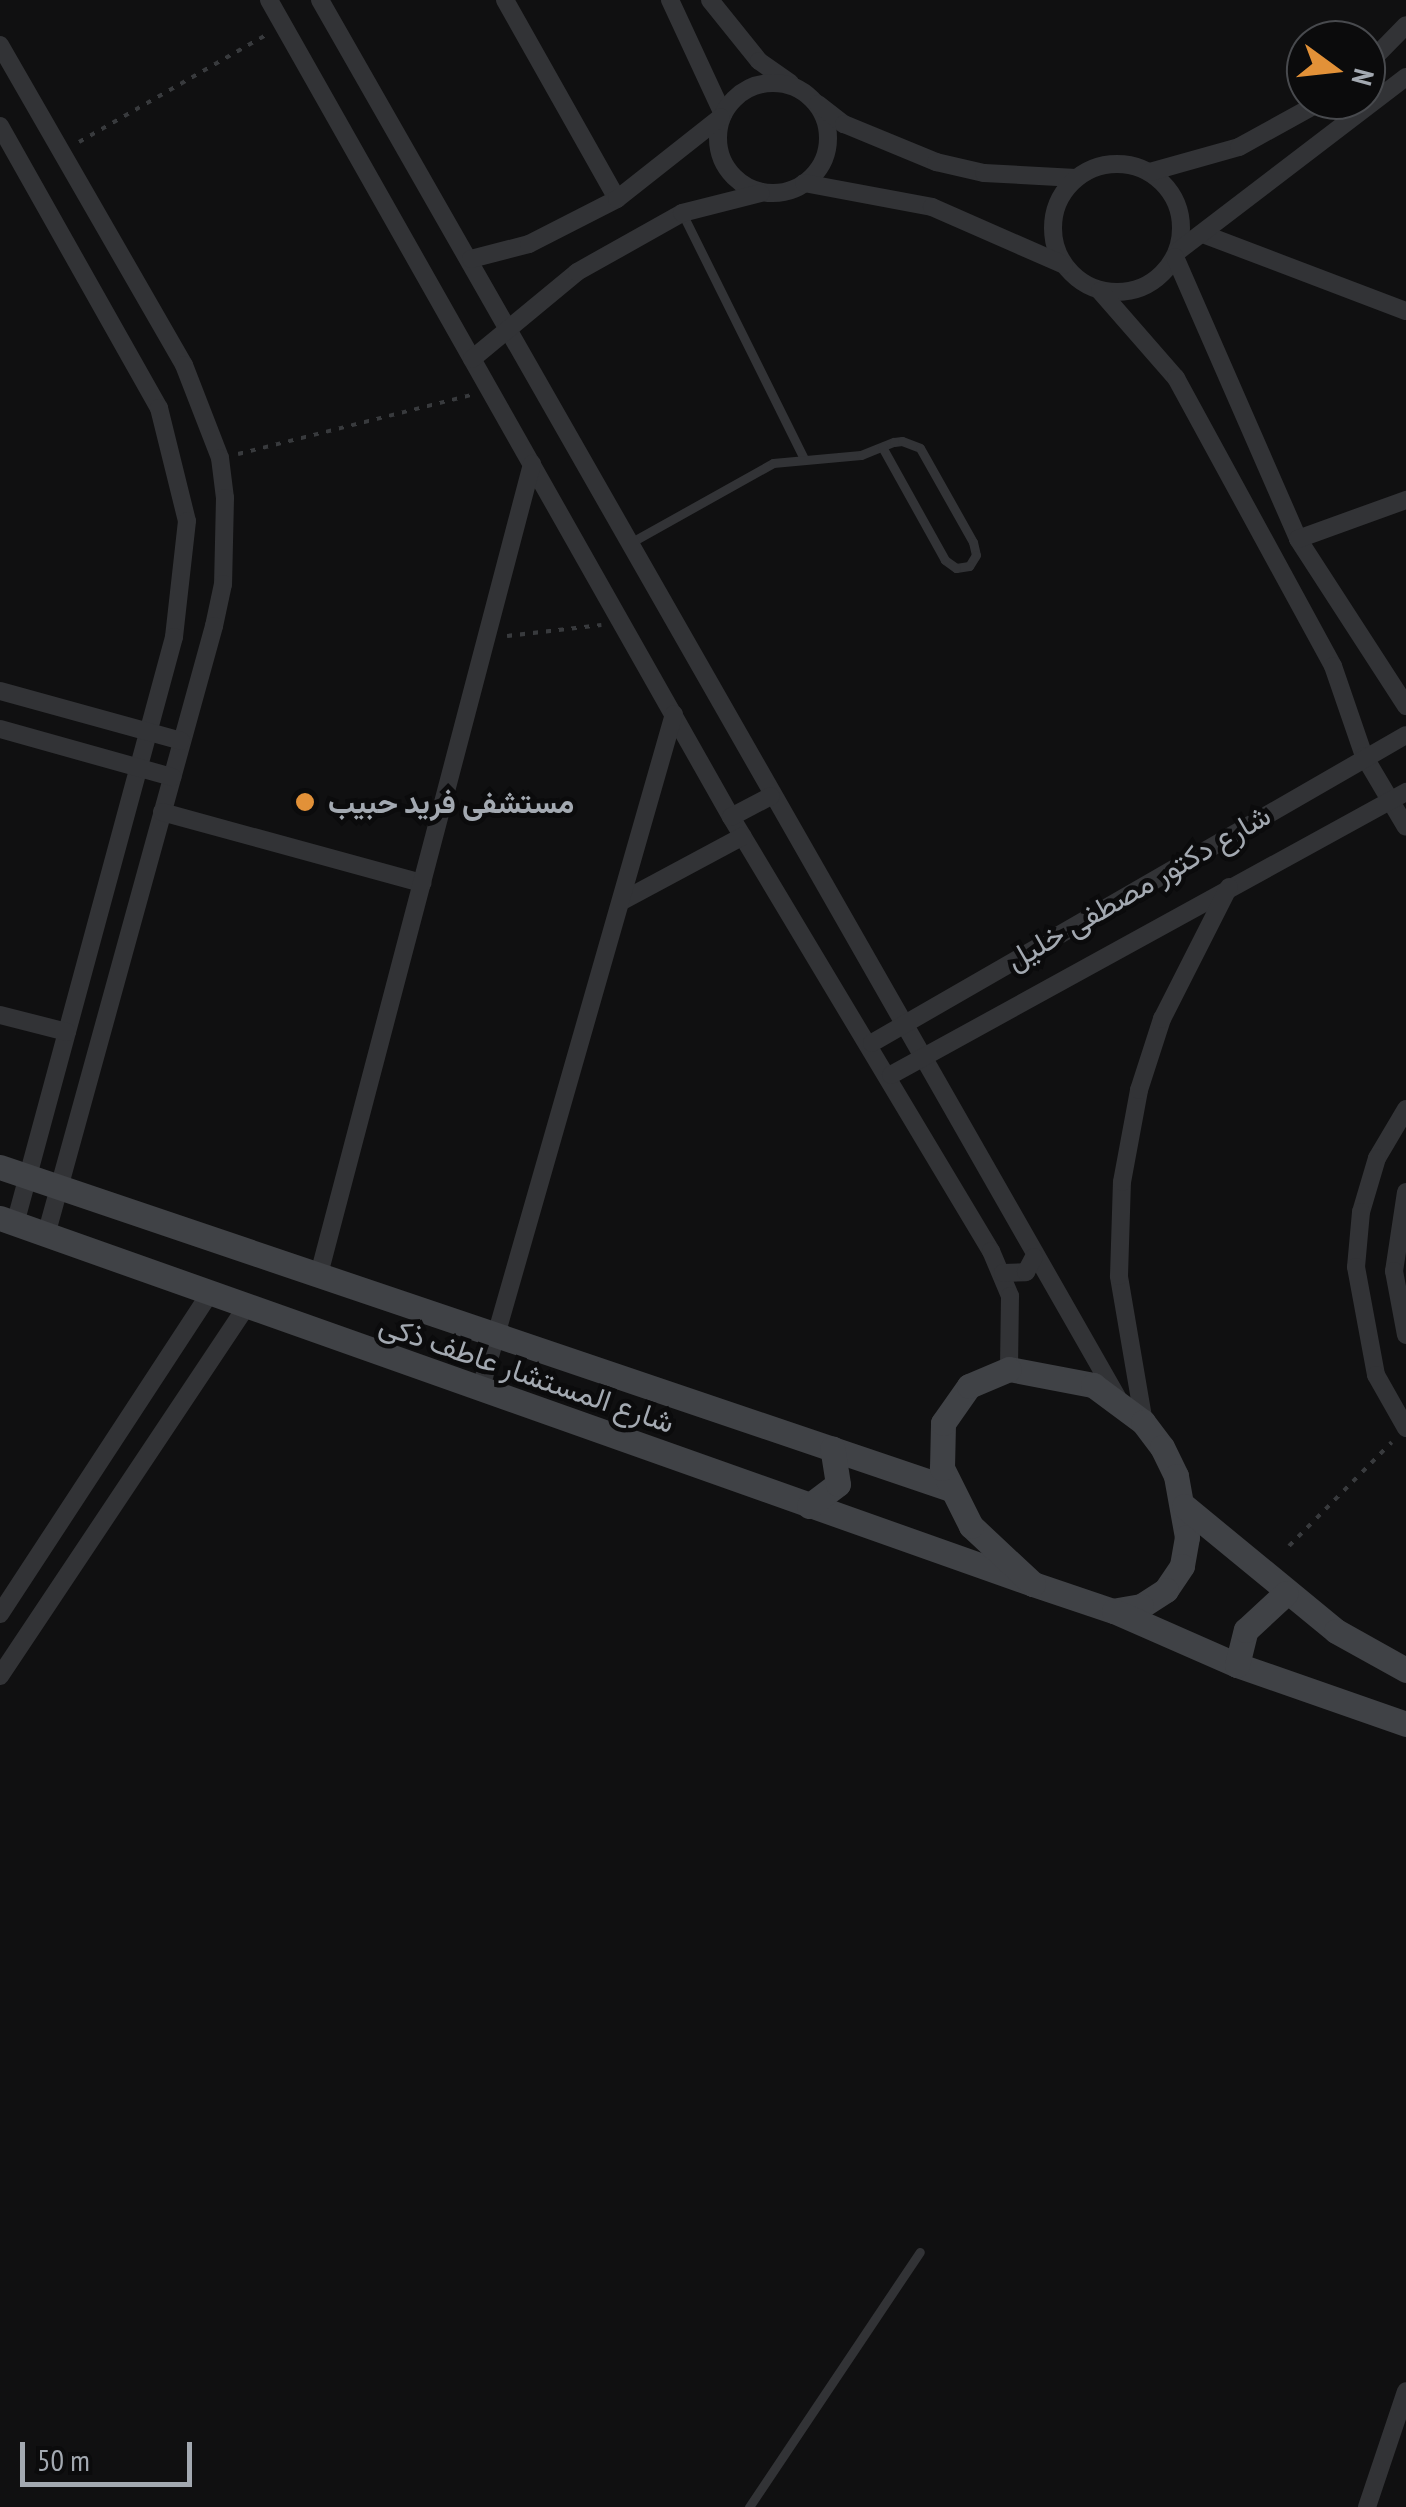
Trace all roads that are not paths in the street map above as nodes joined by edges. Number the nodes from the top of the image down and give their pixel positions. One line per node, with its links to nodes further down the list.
1 (268, 0): 27 (street)
2 (320, 0): 22 (street)
3 (505, 0): 18 (street)
4 (670, 0): 11 (street)
5 (710, 0): 10 (street)
6 (1406, 24): 8 (street)
7 (0, 45): 40 (street)
8 (1386, 45)
9 (1406, 77): 20 (street)
10 (805, 94): 11 (street); 15 (street); 16 (street)
11 (722, 116): 17 (street); 18 (street)
12 (1289, 120): 14 (street)
13 (0, 126): 38 (street)
14 (1150, 172): 15 (street); 21 (street)
15 (1076, 178): 23 (street)
16 (804, 183): 17 (street); 23 (street)
17 (766, 193): 19 (street)
18 (616, 200): 22 (street)
19 (682, 213): 26 (street); 29 (lane)
20 (1202, 234): 21 (street); 25 (street)
21 (1176, 255): 24 (street); 32 (street)
22 (470, 259): 26 (street)
23 (1064, 266): 24 (street)
24 (1100, 291): 41 (street)
25 (1406, 311)
26 (512, 332): 27 (street); 33 (street)
27 (472, 359): 30 (street)
28 (882, 447): 28 (lane); 29 (lane)
29 (804, 459): 33 (lane)
30 (532, 464): 36 (street); 50 (street)
31 (1406, 500): 32 (street)
32 (1298, 539): 35 (street)
33 (630, 542): 44 (street)
34 (0, 691): 38 (street)
35 (1406, 706)
36 (674, 714): 47 (street); 52 (street)
37 (0, 729): 42 (street)
38 (148, 732): 40 (street); 42 (street)
39 (1406, 735): 41 (street, شارع دكتور مصطفى خليل)
40 (182, 742): 43 (street)
41 (1364, 756): 45 (street); 54 (street, شارع دكتور مصطفى خليل)
42 (138, 768): 43 (street); 55 (street)
43 (172, 777): 46 (street)
44 (772, 796): 47 (street); 54 (street)
45 (1398, 797): 48 (street); 51 (street, شارع دكتور مصطفى خليل)
46 (162, 812): 50 (street); 62 (street)
47 (732, 817): 49 (street)
48 (1406, 827)
49 (743, 836): 52 (street); 56 (street)
50 (422, 883): 68 (street)
51 (1229, 888): 57 (street, شارع دكتور مصطفى خليل); 76 (street)
52 (622, 901): 71 (street)
53 (0, 1015): 55 (street)
54 (901, 1024): 56 (street, شارع دكتور مصطفى خليل); 57 (street)
55 (67, 1032): 61 (street)
56 (872, 1043): 58 (street)
57 (919, 1057): 58 (street, شارع دكتور مصطفى خليل); 66 (street)
58 (890, 1075): 67 (street)
59 (1406, 1109): 77 (street)
60 (0, 1168): 61 (street, شارع المستشار عاطف ذكى)
61 (27, 1178): 62 (street, شارع المستشار عاطف ذكى); 64 (street)
62 (58, 1188): 65 (street); 68 (street, شارع المستشار عاطف ذكى)
63 (1406, 1192): 72 (street)
64 (8, 1221): 65 (street, شارع المستشار عاطف ذكى)
65 (46, 1235): 69 (street, شارع المستشار عاطف ذكى)
66 (1034, 1257): 67 (street); 75 (street)
67 (1002, 1273): 73 (street)
68 (318, 1278): 71 (street, شارع المستشار عاطف ذكى)
69 (210, 1295): 70 (street, شارع المستشار عاطف ذكى); 85 (street)
70 (245, 1308): 74 (street, شارع المستشار عاطف ذكى); 88 (street)
71 (497, 1334): 74 (street); 78 (street, شارع المستشار عاطف ذكى)
72 (1406, 1335)
73 (1009, 1369): 75 (street); 79 (street)
74 (480, 1391): 80 (street, شارع المستشار عاطف ذكى)
75 (1120, 1402): 76 (street)
76 (1144, 1423): 81 (street)
77 (1406, 1428)
78 (832, 1448): 79 (street, شارع المستشار عاطف ذكى); 80 (street)
79 (952, 1489): 82 (street)
80 (809, 1506): 82 (street, شارع المستشار عاطف ذكى)
81 (1184, 1506): 83 (street); 84 (street)
82 (1033, 1584): 84 (street)
83 (1286, 1593): 86 (street); 87 (street)
84 (1114, 1610): 86 (street)
85 (0, 1614)
86 (1237, 1665): 89 (street)
87 (1406, 1670)
88 (0, 1676)
89 (1406, 1724)
90 (920, 2252): 92 (lane)
91 (1406, 2391): 93 (street)
92 (749, 2507)
93 (1367, 2507)

